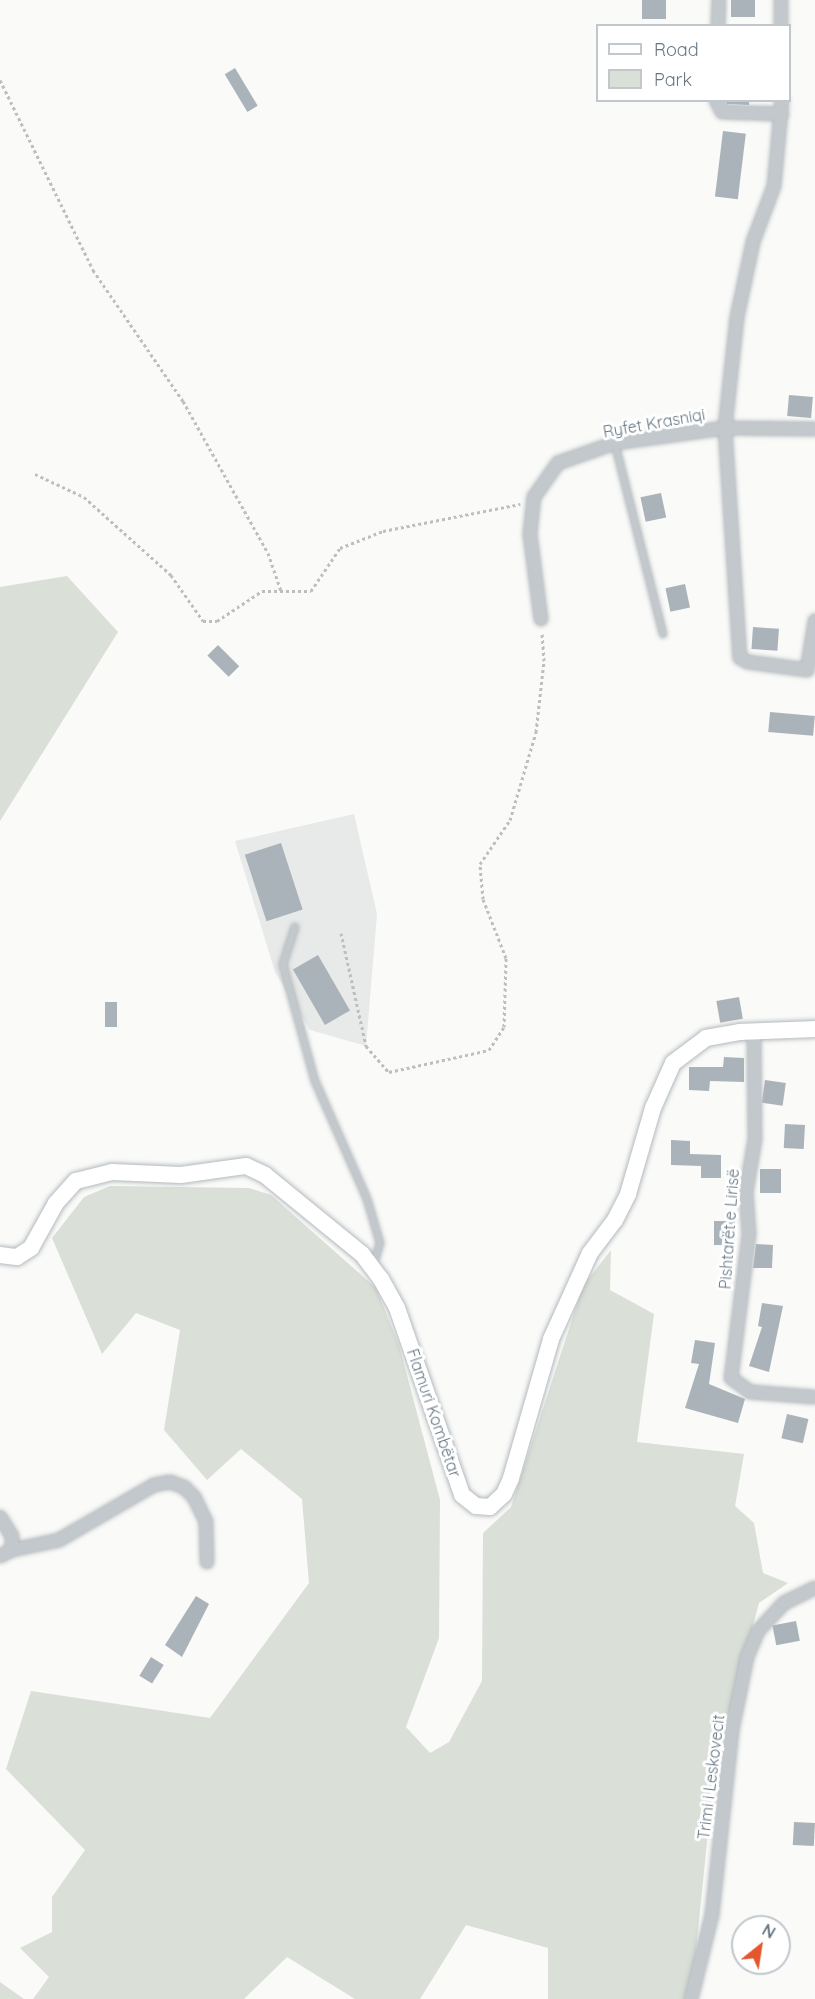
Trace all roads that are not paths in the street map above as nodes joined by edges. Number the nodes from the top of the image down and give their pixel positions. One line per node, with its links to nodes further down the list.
1 (718, 0): 3 (street)
2 (781, 0): 4 (street)
3 (718, 24)
4 (781, 24)
5 (717, 102): 7 (street)
6 (782, 102): 7 (street)
7 (782, 114): 8 (street)
8 (724, 428): 9 (street, Ryfet Krasniqi); 10 (street, Ryfet Krasniqi); 12 (street)
9 (815, 429)
10 (615, 443): 11 (street, Ryfet Krasniqi); 13 (lane)
11 (541, 619)
12 (815, 621)
13 (663, 634)
14 (295, 927): 18 (lane)
15 (815, 1029): 16 (street, Flamuri Kombëtar)
16 (754, 1031): 18 (street, Flamuri Kombëtar); 19 (street, Pishtarët e Lirisë)
17 (0, 1255): 18 (street, Flamuri Kombëtar)
18 (373, 1268)
19 (813, 1397)
20 (0, 1517): 21 (street)
21 (12, 1550): 22 (street); 23 (street)
22 (0, 1556)
23 (207, 1562)
24 (815, 1588): 25 (street, Trimi i Leskovecit)
25 (691, 1999)

